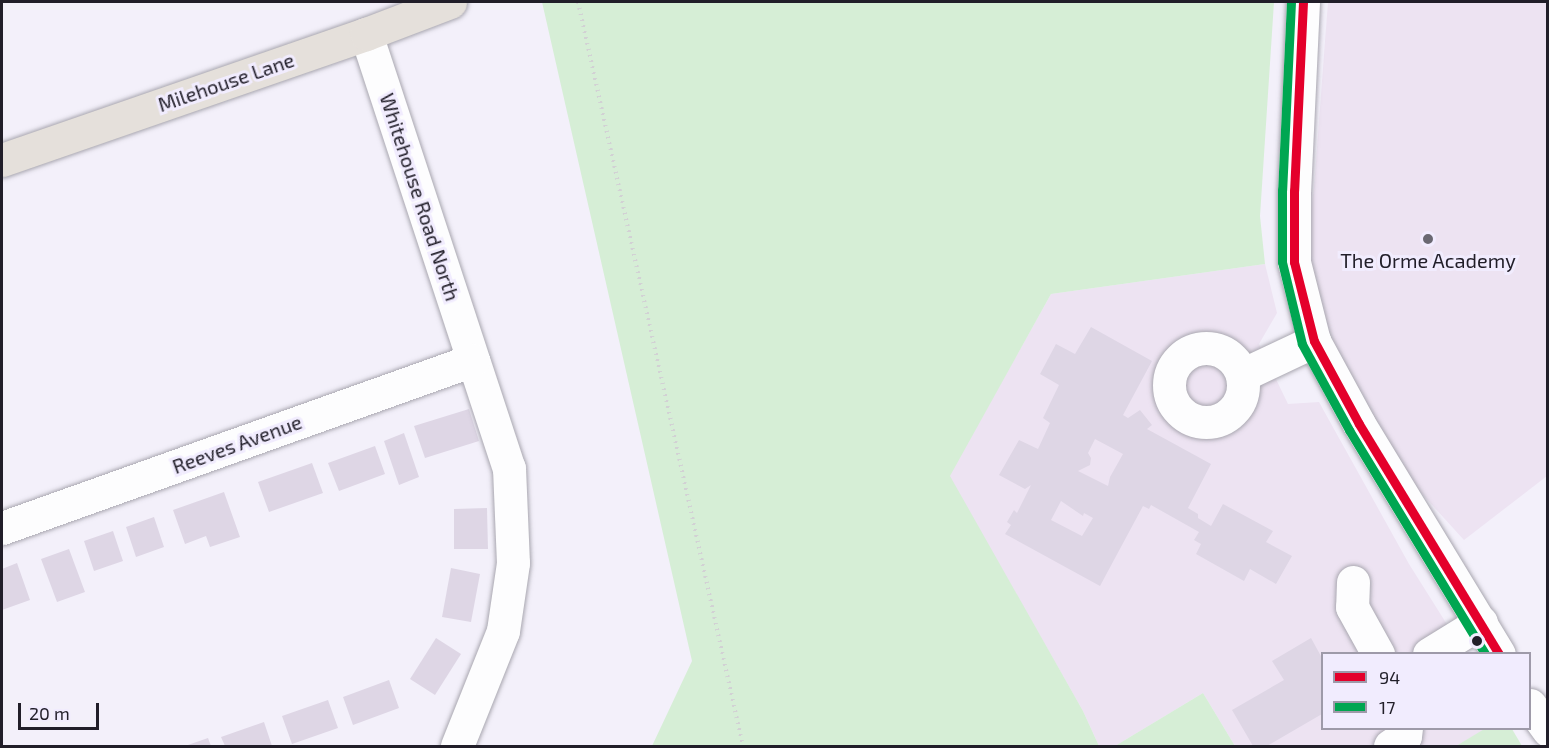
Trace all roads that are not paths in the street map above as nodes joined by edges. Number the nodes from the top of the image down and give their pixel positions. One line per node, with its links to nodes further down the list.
1 (450, 2): 3 (main road, Milehouse Lane)
2 (1303, 2): 5 (street)
3 (366, 34): 4 (main road, Milehouse Lane); 6 (street, Whitehouse Road North)
4 (2, 160)
5 (1314, 341): 7 (street); 10 (street)
6 (473, 360): 8 (street, Reeves Avenue); 17 (street, Whitehouse Road North)
7 (1242, 375)
8 (2, 528)
9 (1353, 582): 11 (street)
10 (1481, 622): 12 (street); 13 (street)
11 (1377, 652)
12 (1432, 652)
13 (1498, 652)
14 (1531, 706): 15 (street)
15 (1548, 729)
16 (1406, 730): 18 (street)
17 (457, 747)
18 (1390, 747)

